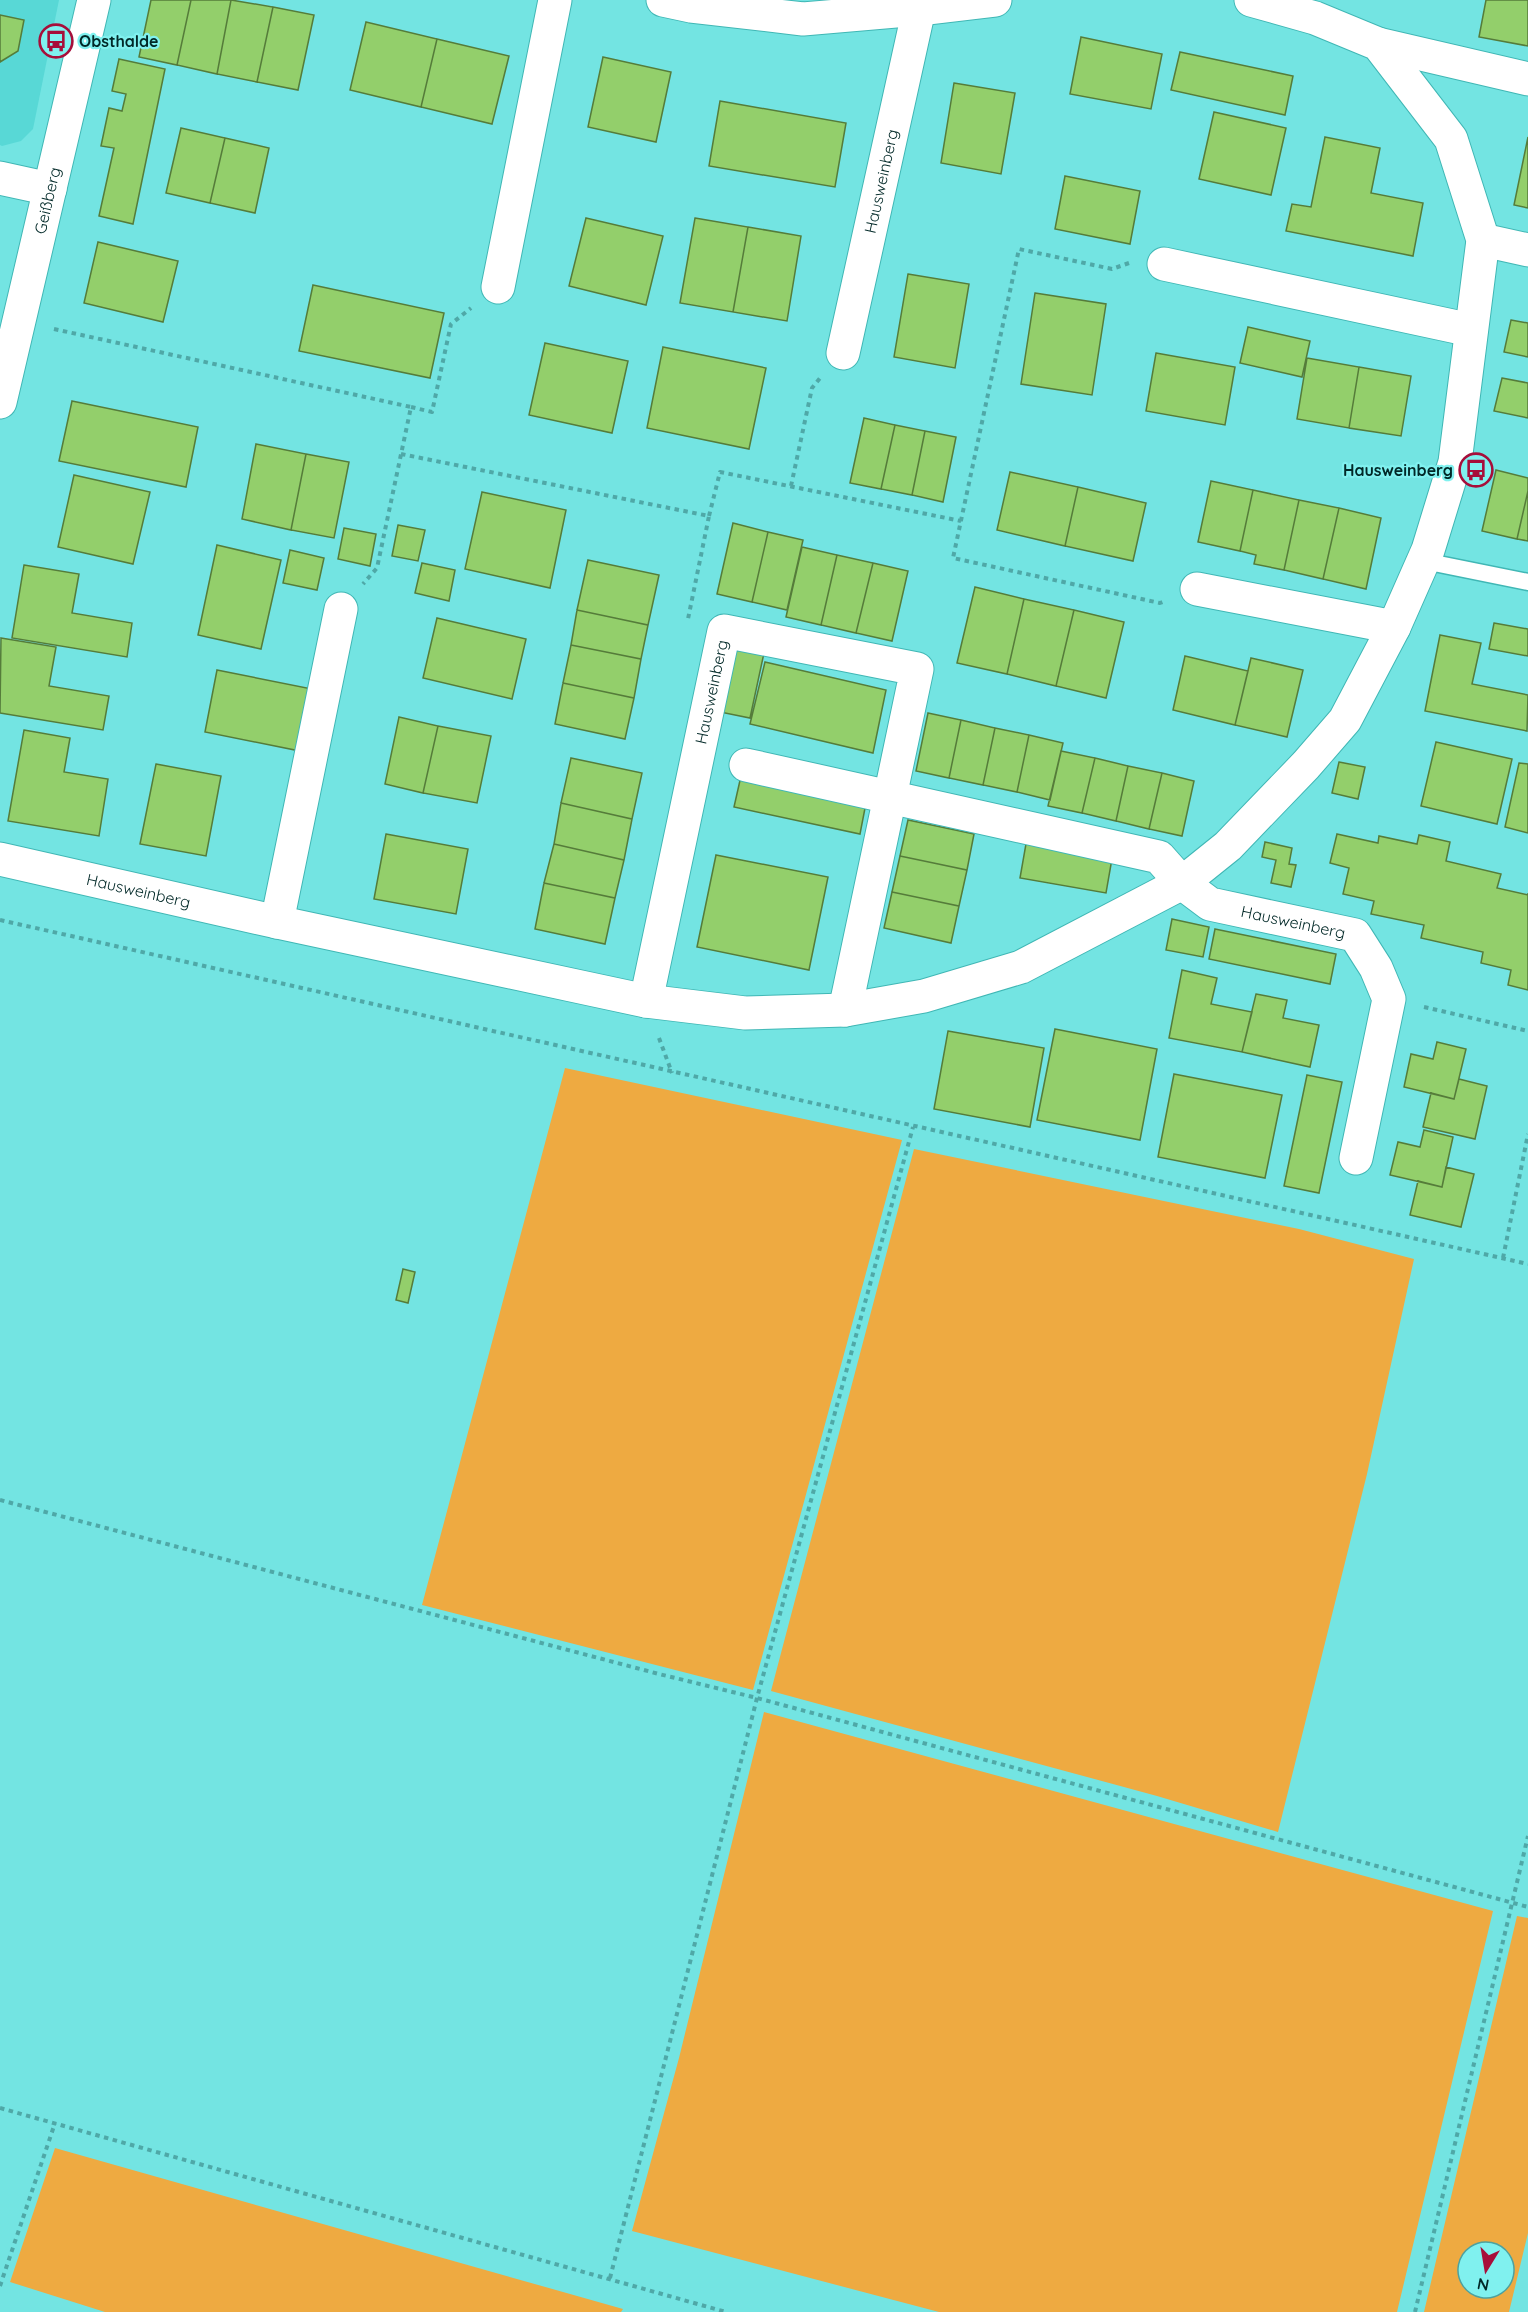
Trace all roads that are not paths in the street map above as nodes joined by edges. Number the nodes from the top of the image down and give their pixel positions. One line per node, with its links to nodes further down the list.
1 (94, 0): 10 (street, Geißberg)
2 (555, 0): 14 (street)
3 (663, 0): 6 (street)
4 (994, 0): 6 (street)
5 (1251, 0): 7 (street)
6 (919, 9): 16 (street, Hausweinberg)
7 (1378, 44): 8 (street); 11 (street, Hausweinberg)
8 (1528, 79)
9 (0, 178): 10 (street)
10 (50, 189): 17 (street, Geißberg)
11 (1483, 240): 12 (street); 15 (street, Hausweinberg)
12 (1528, 250)
13 (1164, 264): 15 (street)
14 (498, 287)
15 (1471, 330): 18 (street, Hausweinberg)
16 (843, 353)
17 (0, 402)
18 (1424, 561): 19 (lane); 22 (street, Hausweinberg)
19 (1528, 582)
20 (1197, 588): 22 (street)
21 (341, 609): 27 (street)
22 (1394, 627): 26 (street, Hausweinberg)
23 (746, 765): 24 (street, Hausweinberg)
24 (890, 796): 26 (street, Hausweinberg); 28 (street, Hausweinberg); 29 (street, Hausweinberg)
25 (0, 859): 27 (street, Hausweinberg)
26 (1182, 883): 29 (street, Hausweinberg); 30 (street, Hausweinberg)
27 (277, 922): 28 (street, Hausweinberg)
28 (646, 1000): 29 (street, Hausweinberg)
29 (845, 1010)
30 (1356, 1158)

